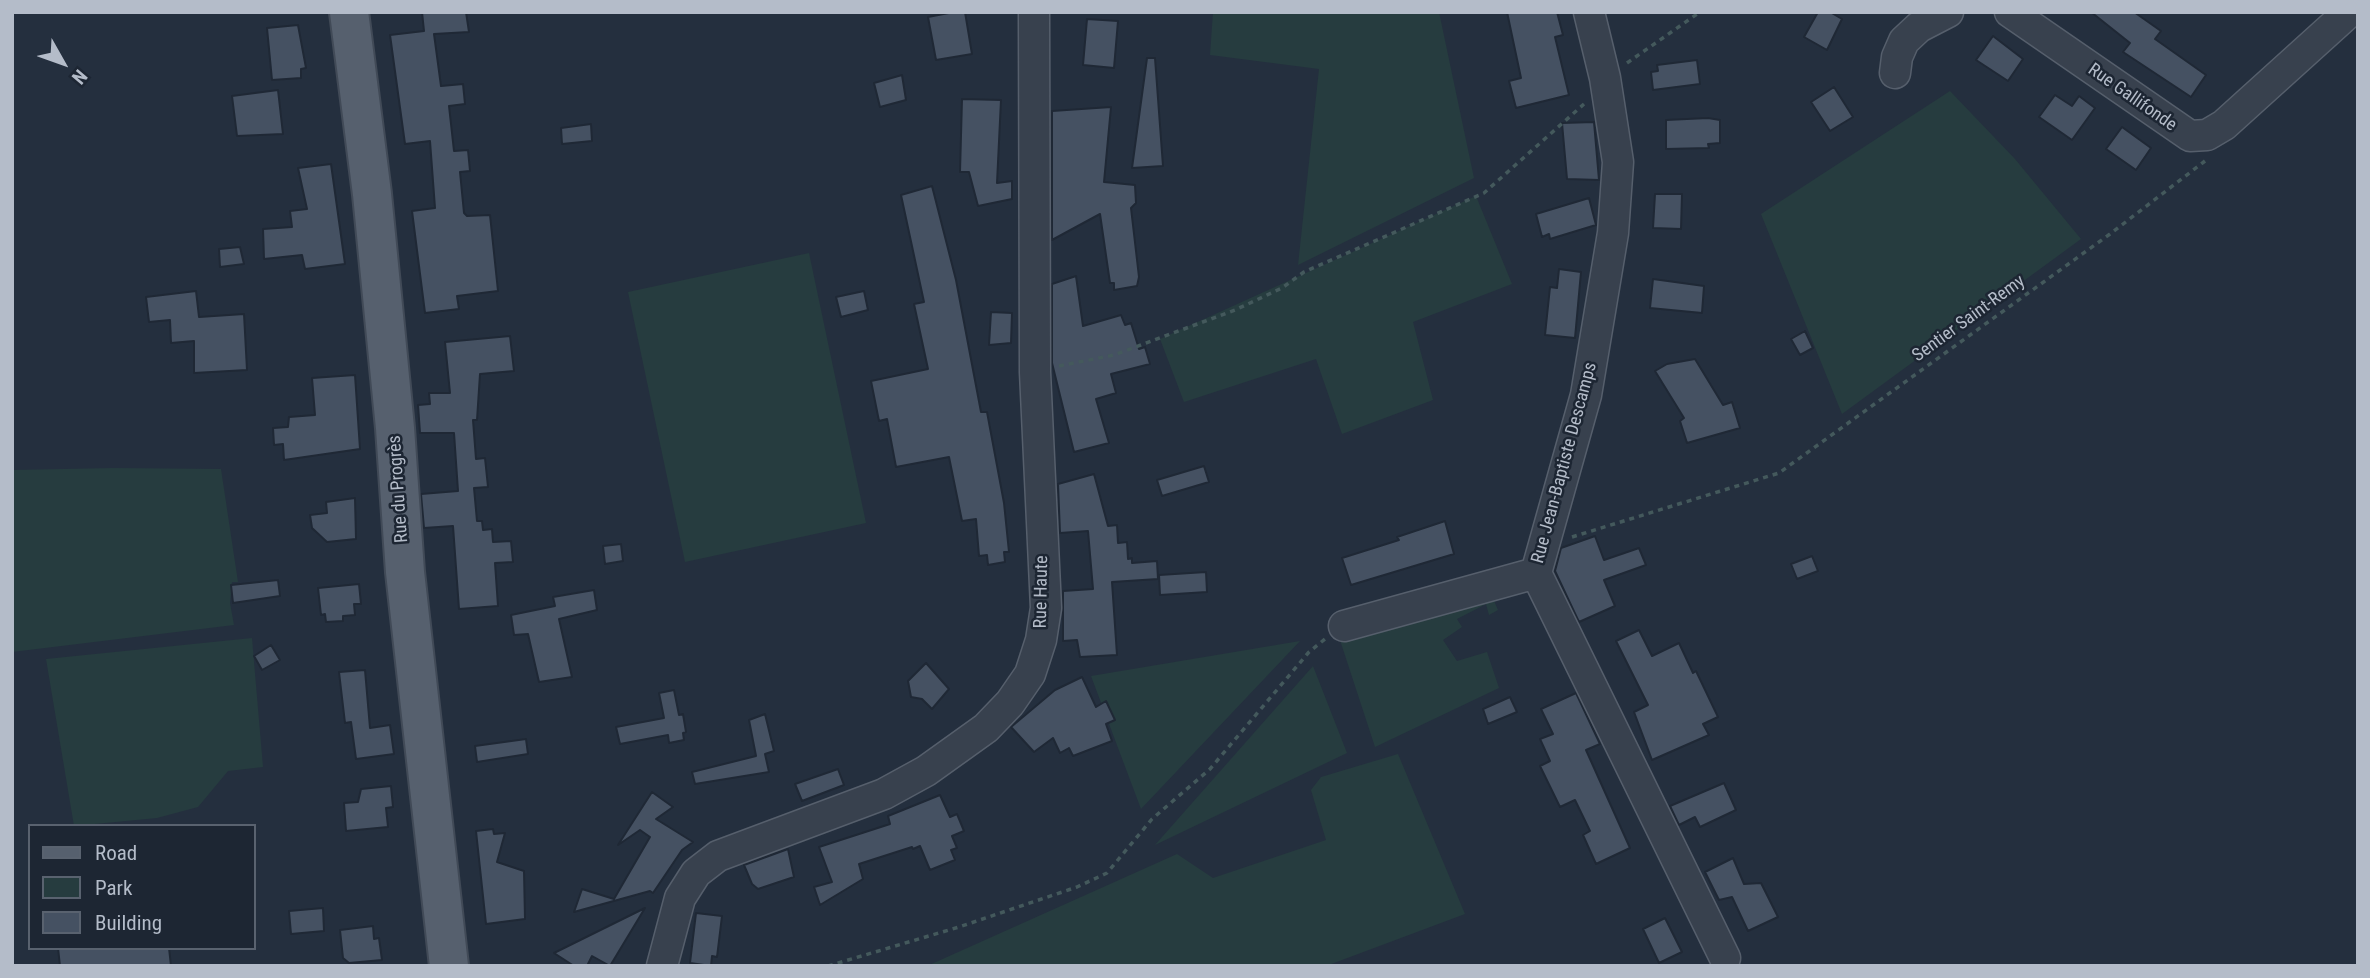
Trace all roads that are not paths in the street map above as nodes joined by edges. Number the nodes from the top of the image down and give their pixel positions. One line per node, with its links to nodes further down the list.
1 (349, 12): 11 (main road, Rue du Progrès)
2 (1034, 12): 12 (street, Rue Haute)
3 (1589, 12): 8 (street, Rue Jean-Baptiste Descamps)
4 (1948, 12): 7 (street)
5 (2010, 12): 6 (street, Rue Gallifonde)
6 (2349, 12)
7 (1895, 73)
8 (1536, 573): 9 (street); 10 (street, Rue Jean-Baptiste Descamps)
9 (1344, 626)
10 (1725, 958)
11 (449, 966)
12 (662, 966)

